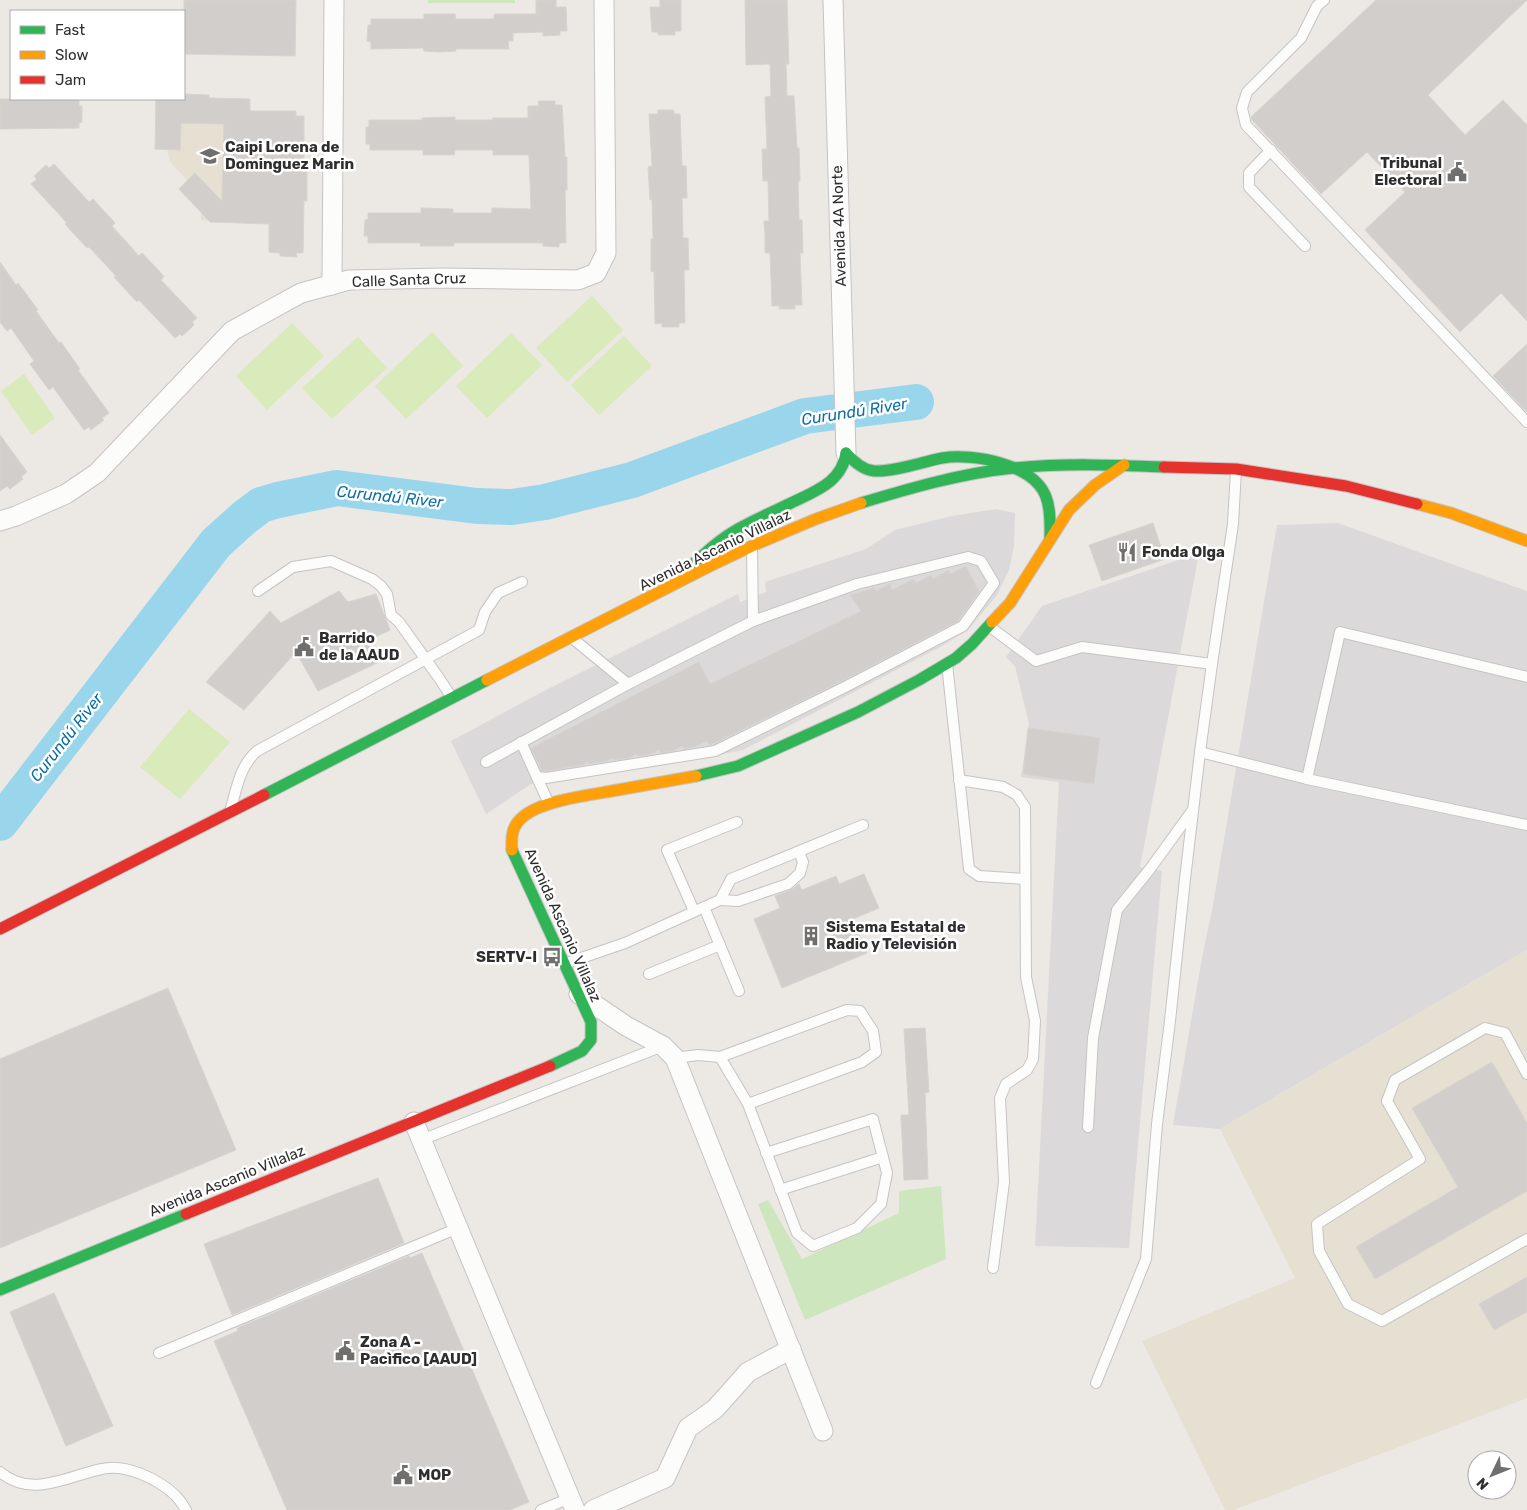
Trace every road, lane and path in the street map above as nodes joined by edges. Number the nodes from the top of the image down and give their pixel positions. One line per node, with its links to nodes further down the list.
1 (334, 0): 7 (street)
2 (604, 0): 7 (street, Calle Santa Cruz)
3 (832, 0): 9 (street, Avenida 4A Norte)
4 (1318, 2): 5 (lane)
5 (1271, 150): 6 (lane); 8 (lane)
6 (1305, 246)
7 (332, 285): 13 (street, Calle Santa Cruz)
8 (1527, 422)
9 (846, 447): 11 (main road); 18 (main road)
10 (1124, 465): 11 (main road, Avenida Ascanio Villalaz); 12 (main road, Avenida Ascanio Villalaz); 14 (main road, Avenida Ascanio Villalaz)
11 (1014, 468): 14 (main road); 16 (main road, Avenida Ascanio Villalaz)
12 (1236, 469): 15 (main road, Avenida Ascanio Villalaz); 25 (lane)
13 (0, 521)
14 (1050, 539): 21 (main road, Avenida Ascanio Villalaz)
15 (1527, 541)
16 (752, 546): 18 (main road, Avenida Ascanio Villalaz); 20 (lane)
17 (522, 582): 23 (lane)
18 (666, 588): 22 (main road, Avenida Ascanio Villalaz)
19 (258, 591): 23 (lane)
20 (753, 622): 27 (lane); 32 (lane)
21 (990, 627): 24 (main road, Avenida Ascanio Villalaz); 25 (lane)
22 (572, 637): 27 (lane); 28 (main road, Avenida Ascanio Villalaz)
23 (425, 659): 28 (lane); 37 (lane)
24 (947, 663): 34 (lane); 35 (main road, Avenida Ascanio Villalaz)
25 (1212, 664): 30 (lane)
26 (1527, 677): 33 (lane)
27 (628, 684): 29 (lane)
28 (452, 699): 37 (main road, Avenida Ascanio Villalaz)
29 (521, 742): 31 (lane); 32 (lane)
30 (1200, 752): 33 (lane); 36 (lane)
31 (486, 762)
32 (537, 777): 35 (lane)
33 (1307, 779): 40 (lane)
34 (959, 780): 42 (lane); 42 (lane)
35 (549, 804): 48 (main road, Avenida Ascanio Villalaz)
36 (1194, 809): 57 (lane); 68 (lane)
37 (230, 812): 46 (main road, Avenida Ascanio Villalaz)
38 (737, 822): 45 (lane)
39 (862, 825): 41 (lane)
40 (1527, 825)
41 (799, 852): 43 (lane); 43 (lane)
42 (1025, 879): 64 (lane)
43 (720, 900): 44 (lane)
44 (704, 907): 45 (lane); 47 (lane)
45 (694, 911): 48 (lane)
46 (0, 929)
47 (720, 946): 49 (lane); 50 (lane)
48 (564, 964): 51 (main road, Avenida Ascanio Villalaz)
49 (649, 974)
50 (739, 991)
51 (579, 994): 52 (street); 56 (main road, Avenida Ascanio Villalaz)
52 (669, 1052): 53 (lane); 58 (lane); 66 (street)
53 (720, 1057): 55 (lane); 55 (lane)
54 (1527, 1074): 63 (lane)
55 (748, 1104): 59 (lane)
56 (414, 1122): 58 (street); 65 (main road, Avenida Ascanio Villalaz)
57 (1088, 1128)
58 (421, 1140): 62 (street)
59 (766, 1153): 60 (lane); 61 (lane)
60 (883, 1156): 61 (lane); 61 (lane)
61 (780, 1190)
62 (458, 1228): 67 (lane); 71 (street)
63 (1527, 1239)
64 (993, 1268)
65 (0, 1290)
66 (791, 1349): 69 (street); 74 (street)
67 (159, 1353)
68 (1096, 1383)
69 (823, 1431)
70 (0, 1472): 72 (lane)
71 (573, 1504): 73 (lane)
72 (186, 1510)
73 (541, 1510)
74 (593, 1510)

